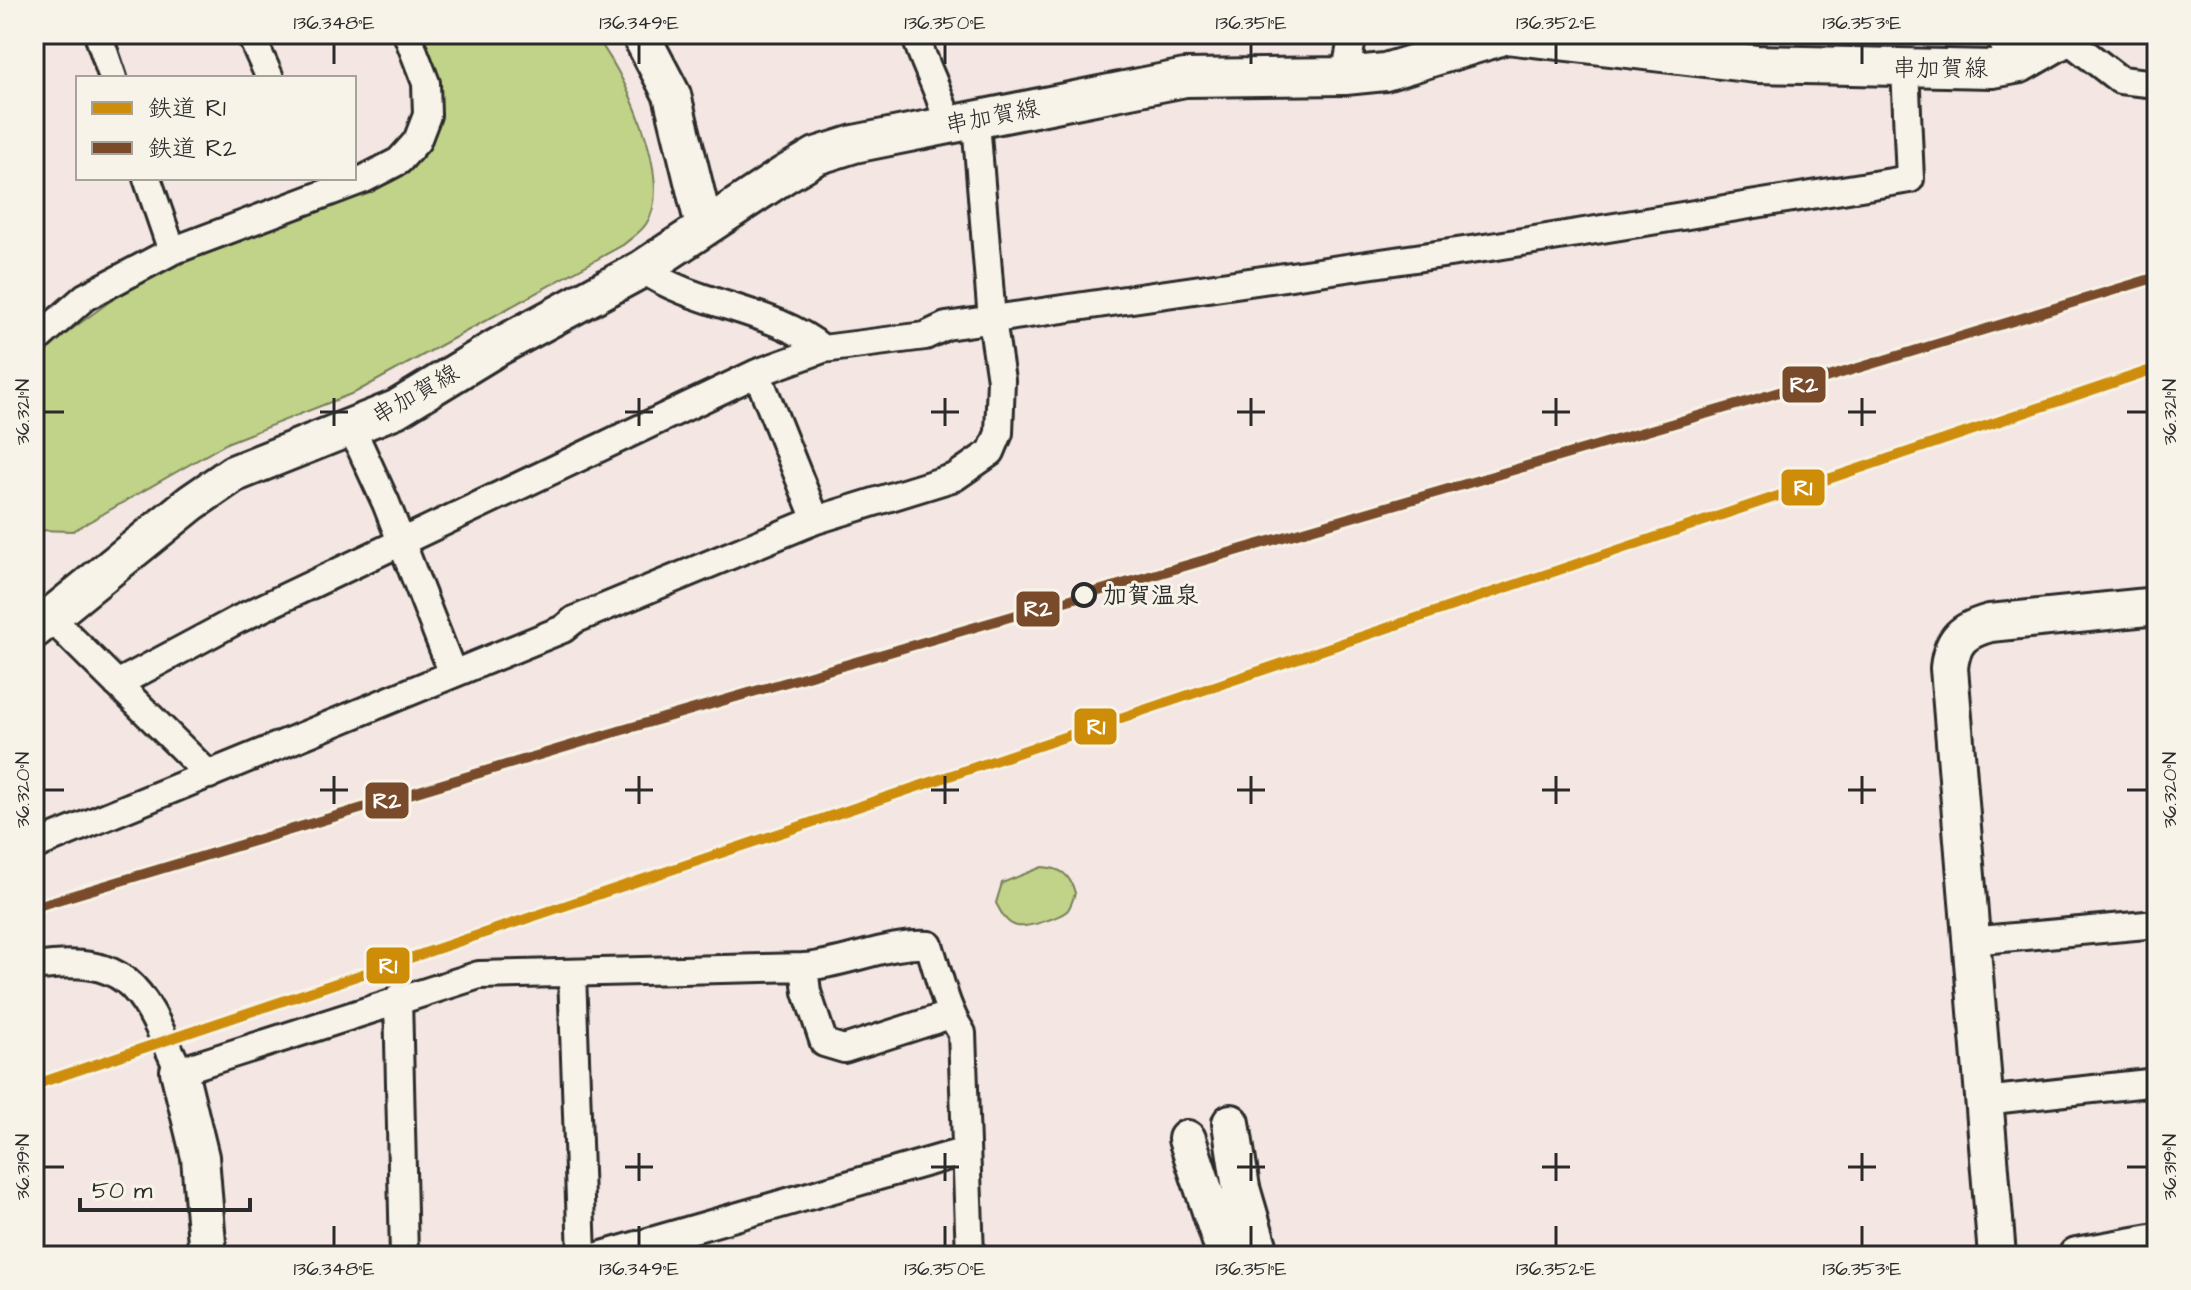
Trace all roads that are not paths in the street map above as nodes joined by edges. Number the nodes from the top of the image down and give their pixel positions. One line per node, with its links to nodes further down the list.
1 (98, 34): 10 (street)
2 (250, 34): 11 (street)
3 (407, 34): 16 (street)
4 (640, 34): 17 (main road)
5 (915, 34): 14 (street)
6 (1353, 34): 12 (street)
7 (2069, 36): 8 (main road, 串加賀線); 13 (street)
8 (2012, 49): 9 (main road, 串加賀線)
9 (1905, 68): 12 (main road, 串加賀線); 20 (street)
10 (112, 76)
11 (269, 76)
12 (1345, 76): 14 (main road, 串加賀線)
13 (2157, 84)
14 (961, 123): 17 (main road, 串加賀線); 20 (street)
15 (148, 180): 18 (street)
16 (319, 185): 18 (street)
17 (704, 226): 19 (main road, 串加賀線)
18 (172, 251): 21 (street)
19 (642, 269): 22 (street); 24 (main road, 串加賀線)
20 (992, 320): 22 (street); 25 (street)
21 (34, 341)
22 (823, 349): 23 (street)
23 (757, 373): 25 (street); 26 (street)
24 (352, 429): 26 (street); 28 (main road, 串加賀線)
25 (816, 520): 29 (street)
26 (401, 544): 29 (street); 30 (street)
27 (2157, 606): 34 (main road)
28 (42, 623): 30 (street)
29 (453, 674): 31 (street)
30 (117, 684): 31 (street)
31 (209, 775): 32 (street)
32 (34, 846)
33 (2157, 924): 34 (street)
34 (1970, 941): 42 (main road)
35 (34, 967): 40 (street)
36 (804, 967): 37 (street); 39 (street); 39 (street)
37 (572, 973): 38 (street); 49 (street)
38 (398, 998): 40 (street); 48 (street)
39 (950, 1015): 45 (street)
40 (179, 1071): 47 (main road)
41 (2157, 1082): 42 (street)
42 (1984, 1101): 54 (main road)
43 (1231, 1123): 53 (main road)
44 (1187, 1139): 52 (main road)
45 (966, 1151): 50 (street); 51 (street)
46 (2157, 1242): 55 (main road)
47 (208, 1256)
48 (404, 1256)
49 (582, 1256)
50 (599, 1256)
51 (970, 1256)
52 (1226, 1256)
53 (1261, 1256)
54 (1997, 1256)
55 (2077, 1256)

